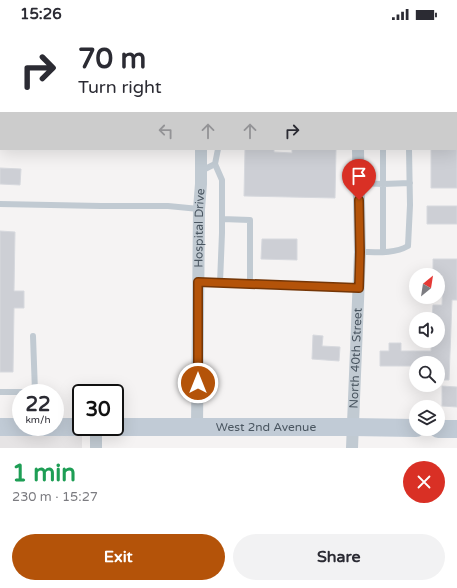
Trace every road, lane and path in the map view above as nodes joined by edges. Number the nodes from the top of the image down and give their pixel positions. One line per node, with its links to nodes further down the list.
1 (201, 150): 7 (street, Hospital Drive)
2 (218, 150): 6 (lane)
3 (358, 150): 8 (street, North 40th Street)
4 (383, 150): 10 (lane)
5 (409, 150): 9 (lane)
6 (215, 164): 7 (lane); 13 (lane)
7 (201, 170): 12 (street, Hospital Drive)
8 (358, 183): 10 (lane); 14 (street, North 40th Street)
9 (410, 183): 10 (lane); 15 (lane)
10 (383, 184): 15 (lane)
11 (0, 204): 12 (lane)
12 (199, 209): 16 (street, Hospital Drive)
13 (222, 219): 17 (lane); 18 (lane)
14 (360, 252): 15 (lane); 19 (street, North 40th Street)
15 (383, 252)
16 (198, 282): 17 (lane); 25 (street, Hospital Drive)
17 (220, 283): 18 (lane)
18 (250, 284): 19 (lane)
19 (359, 288): 26 (street, North 40th Street)
20 (33, 336): 21 (lane)
21 (34, 384)
22 (0, 392): 23 (lane)
23 (12, 392)
24 (124, 427): 25 (street, West 2nd Avenue)
25 (198, 427): 26 (street, West 2nd Avenue)
26 (352, 427): 29 (street, West 2nd Avenue); 34 (street, North 40th Street)
27 (0, 428): 28 (street)
28 (12, 428)
29 (409, 428)
30 (445, 429): 31 (street)
31 (457, 429)
32 (96, 436): 33 (street)
33 (96, 448)
34 (352, 448)

